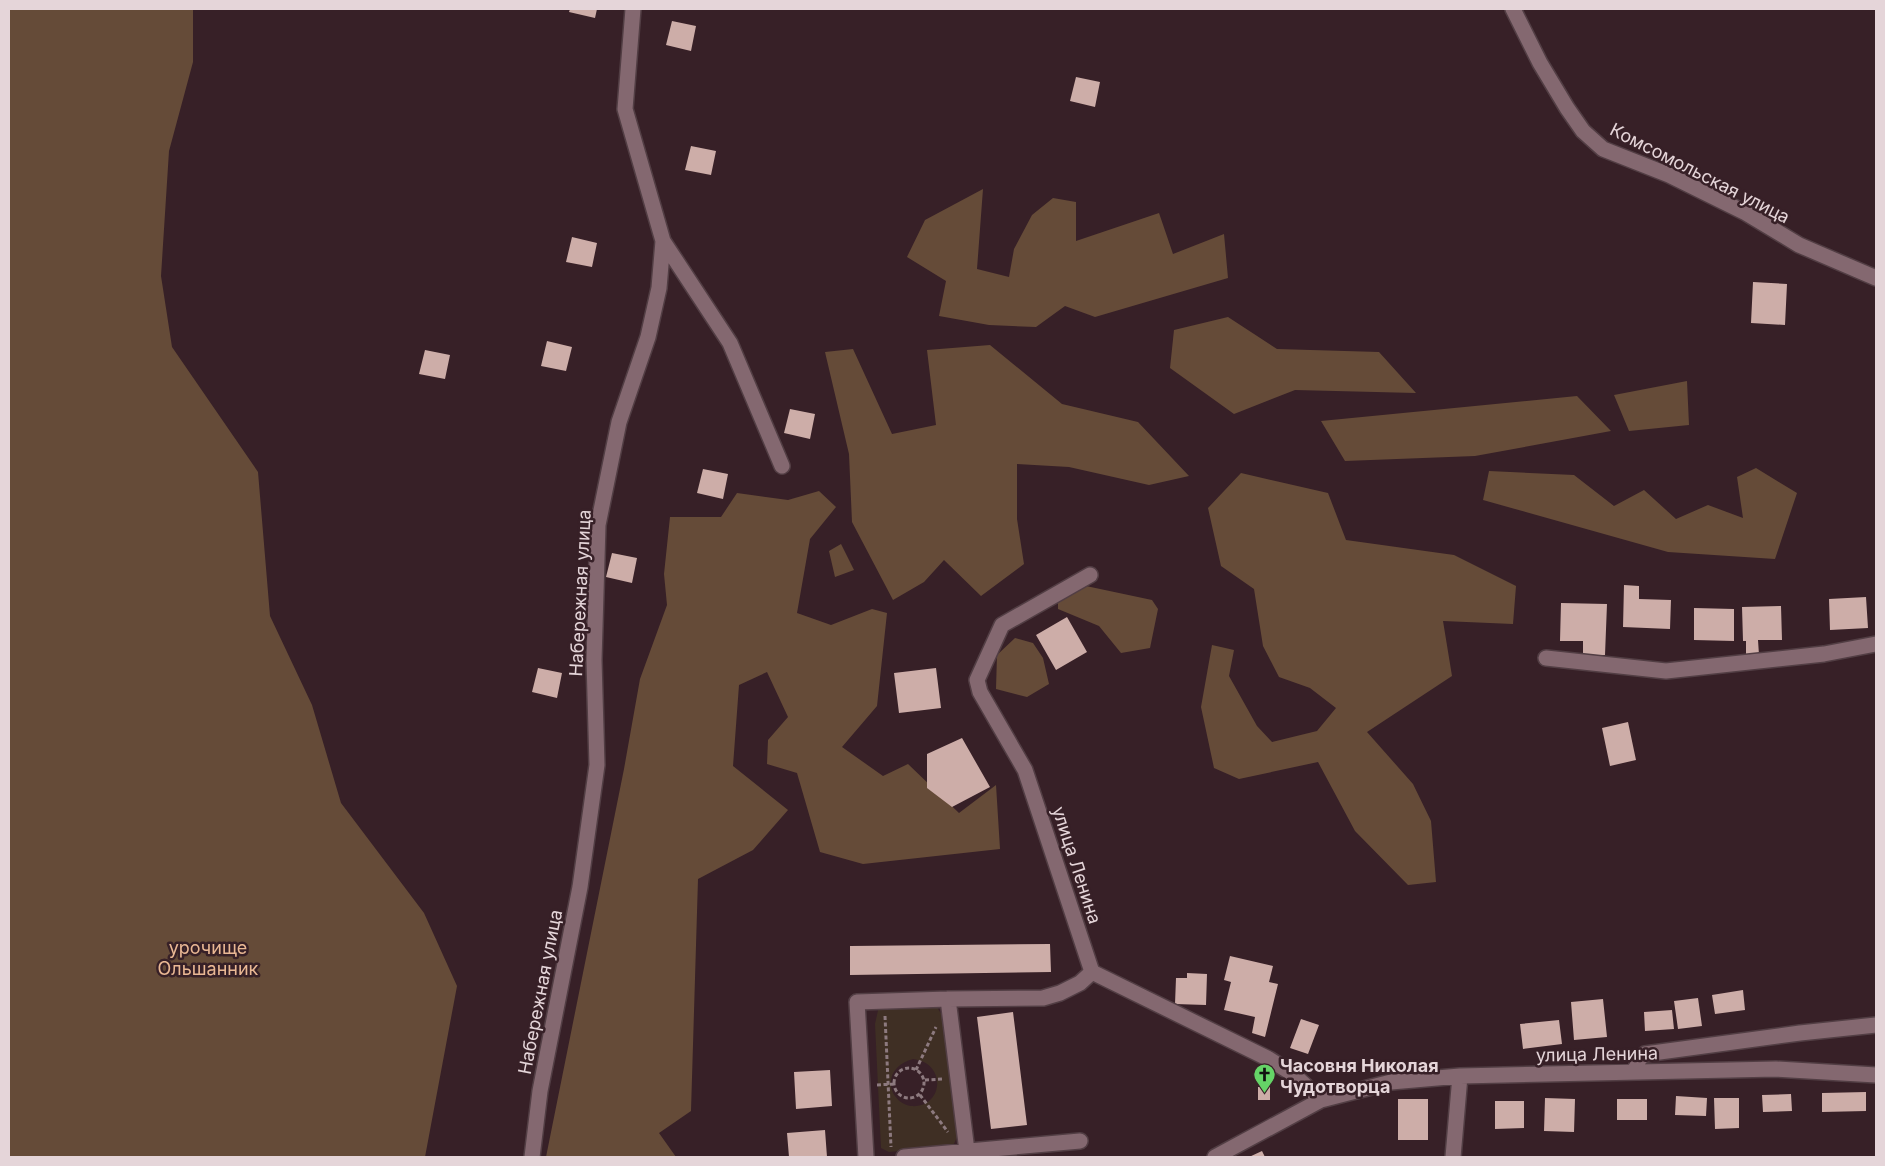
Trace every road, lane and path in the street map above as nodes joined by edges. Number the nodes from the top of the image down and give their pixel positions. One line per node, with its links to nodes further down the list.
1 (633, 9): 3 (street, Набережная улица)
2 (1513, 9): 4 (street, Комсомольская улица)
3 (663, 241): 5 (street); 24 (street, Набережная улица)
4 (1876, 278)
5 (782, 466)
6 (1090, 575): 9 (street, улица Ленина)
7 (1876, 644): 8 (street)
8 (1546, 658)
9 (1092, 972): 10 (street); 19 (street)
10 (948, 999): 11 (street); 22 (street)
11 (884, 1001): 21 (path); 25 (street)
12 (936, 1025): 14 (path)
13 (1876, 1025): 15 (street)
14 (916, 1070): 18 (path); 18 (path)
15 (1636, 1072): 16 (street, улица Ленина); 17 (street, улица Ленина)
16 (1876, 1075)
17 (1460, 1076): 19 (street, улица Ленина); 28 (street)
18 (920, 1095): 22 (path)
19 (1321, 1100): 27 (street, улица Ленина)
20 (1080, 1141): 22 (street)
21 (891, 1148)
22 (966, 1152): 23 (street)
23 (940, 1156): 26 (street)
24 (532, 1157)
25 (866, 1157)
26 (904, 1157)
27 (1215, 1157)
28 (1453, 1157)

